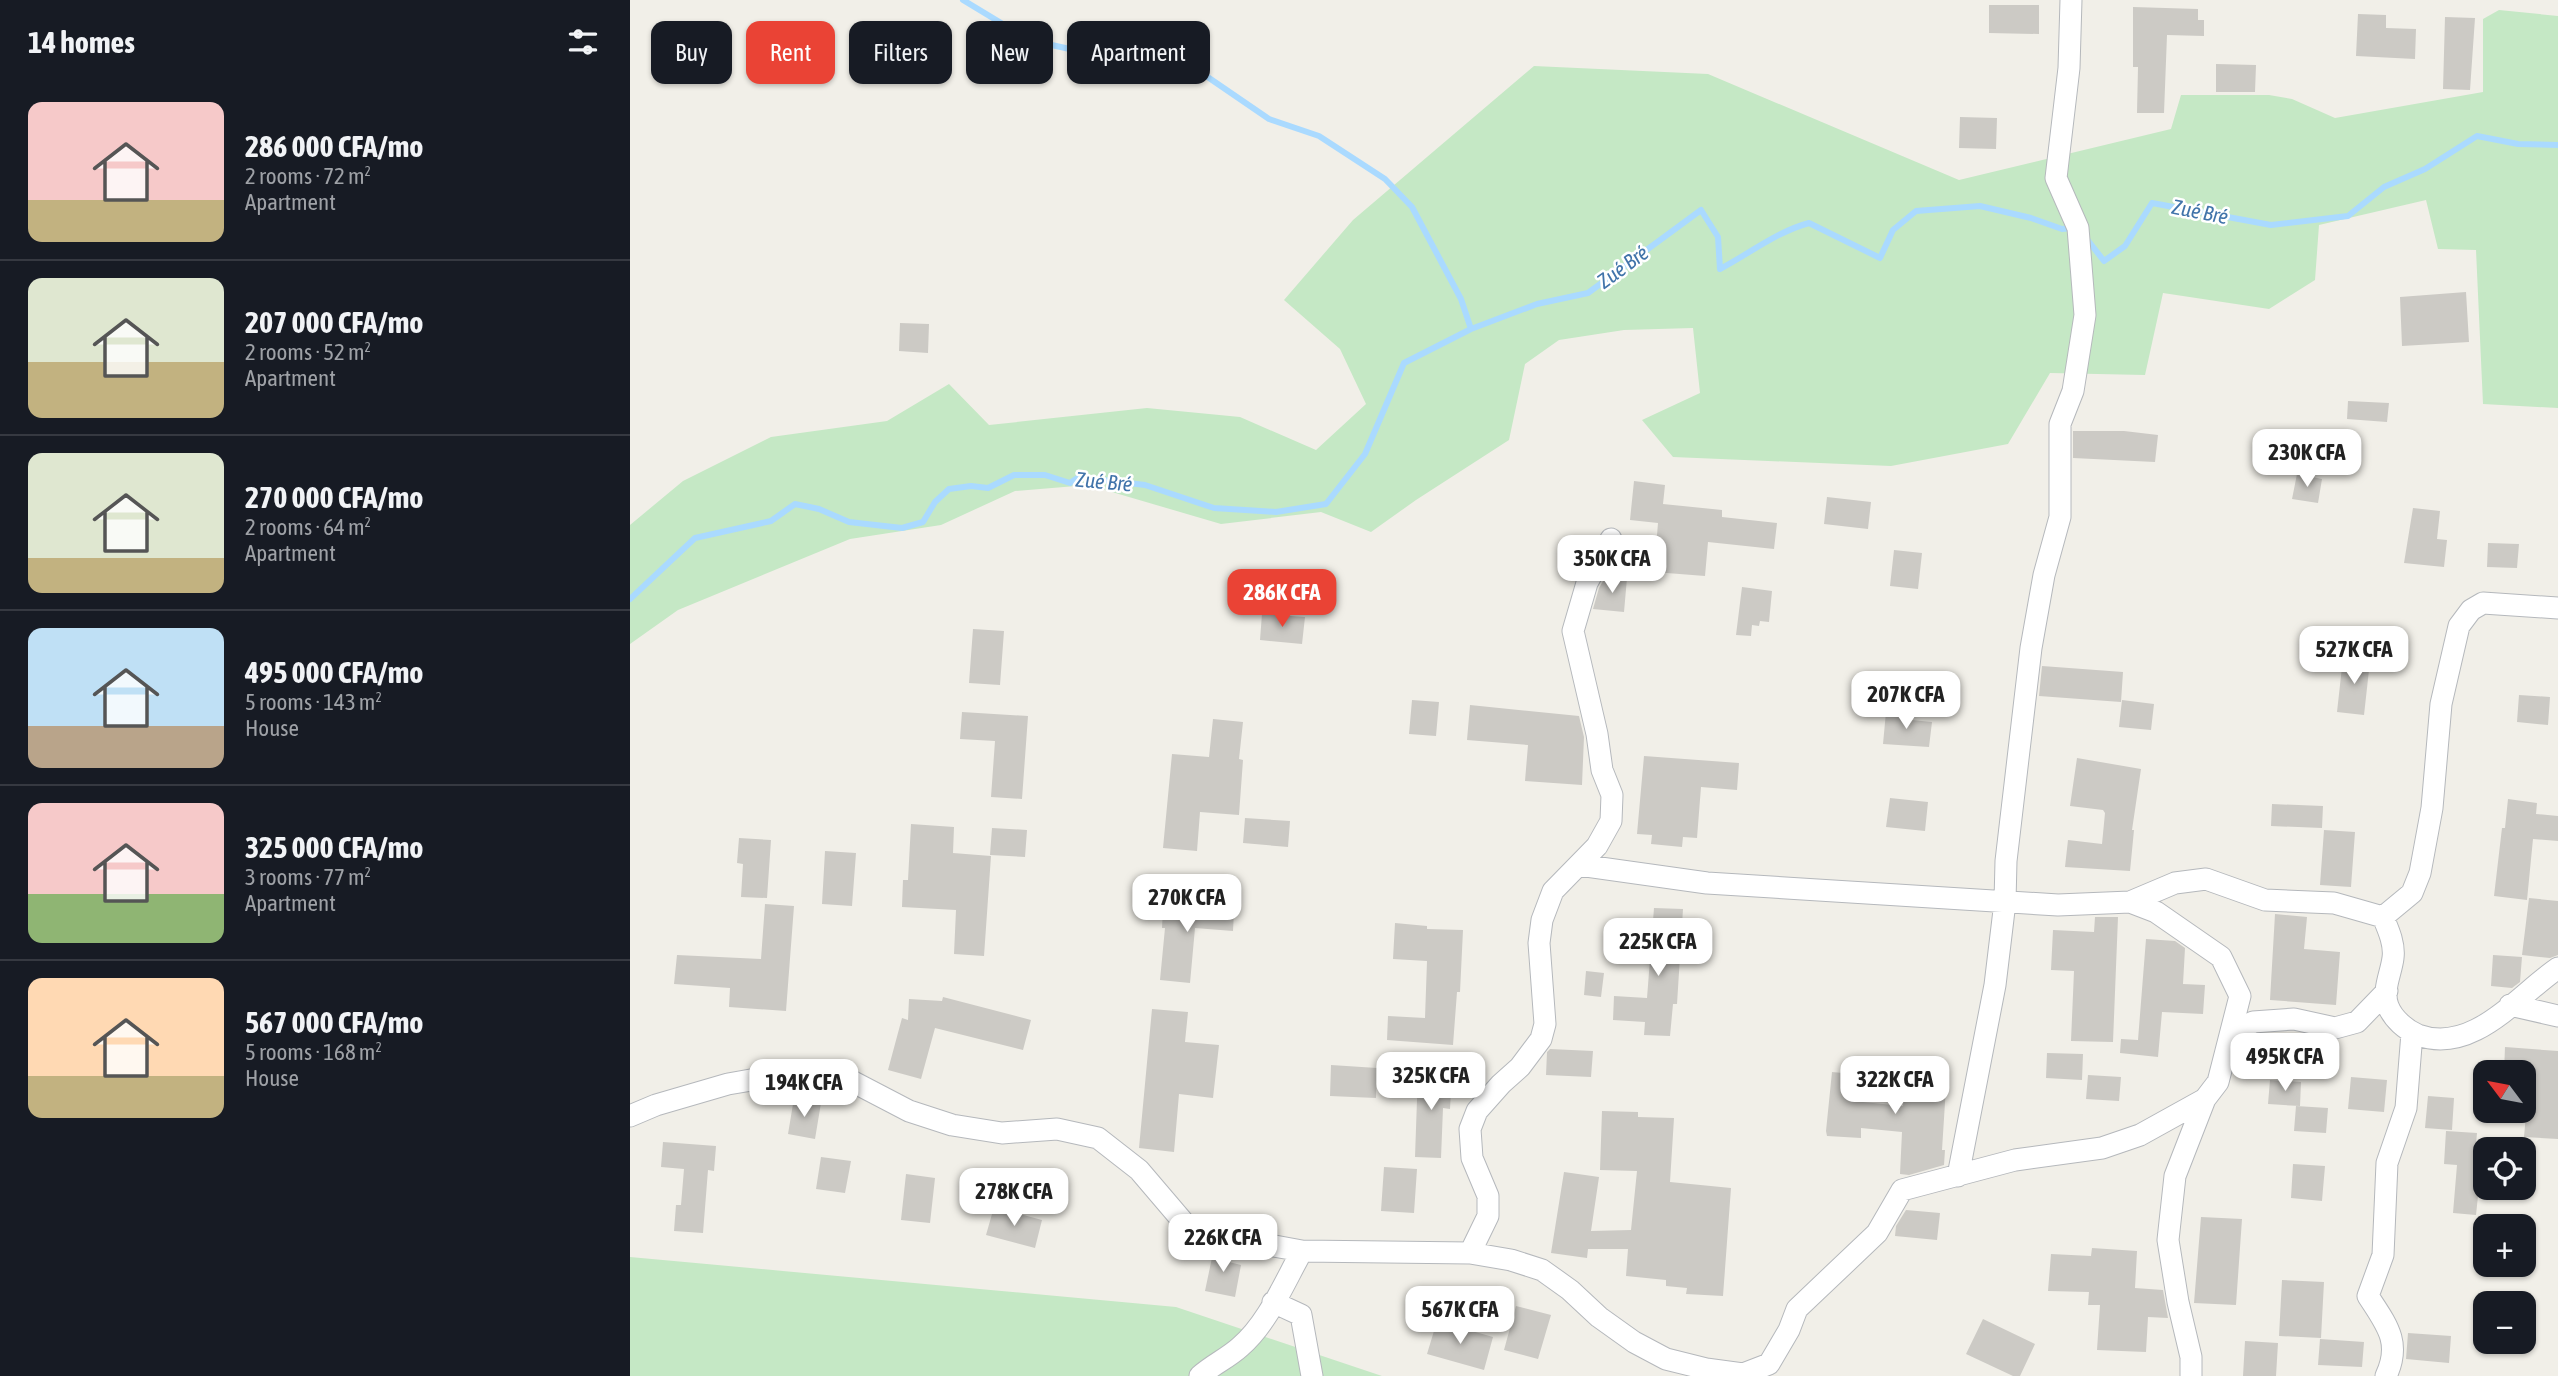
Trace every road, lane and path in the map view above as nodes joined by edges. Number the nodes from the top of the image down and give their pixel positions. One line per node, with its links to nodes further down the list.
1 (2071, 0): 5 (street)
2 (1611, 539): 4 (street)
3 (2558, 608): 7 (street)
4 (1579, 865): 5 (street); 18 (street)
5 (2005, 902): 6 (street); 16 (street)
6 (2130, 902): 7 (street); 13 (street)
7 (2383, 917): 9 (street)
8 (2558, 968): 10 (street)
9 (2387, 991): 12 (street); 13 (street)
10 (2510, 1005): 11 (street); 12 (street)
11 (2558, 1016)
12 (2412, 1033): 24 (street)
13 (2229, 1040): 14 (street)
14 (2205, 1100): 16 (street); 23 (street)
15 (630, 1116): 17 (street)
16 (1958, 1176): 21 (street)
17 (1302, 1251): 18 (street); 19 (street)
18 (1470, 1253): 21 (street)
19 (1273, 1302): 20 (street); 22 (street)
20 (1207, 1372)
21 (1763, 1372)
22 (1312, 1376)
23 (2191, 1376)
24 (2386, 1376)

